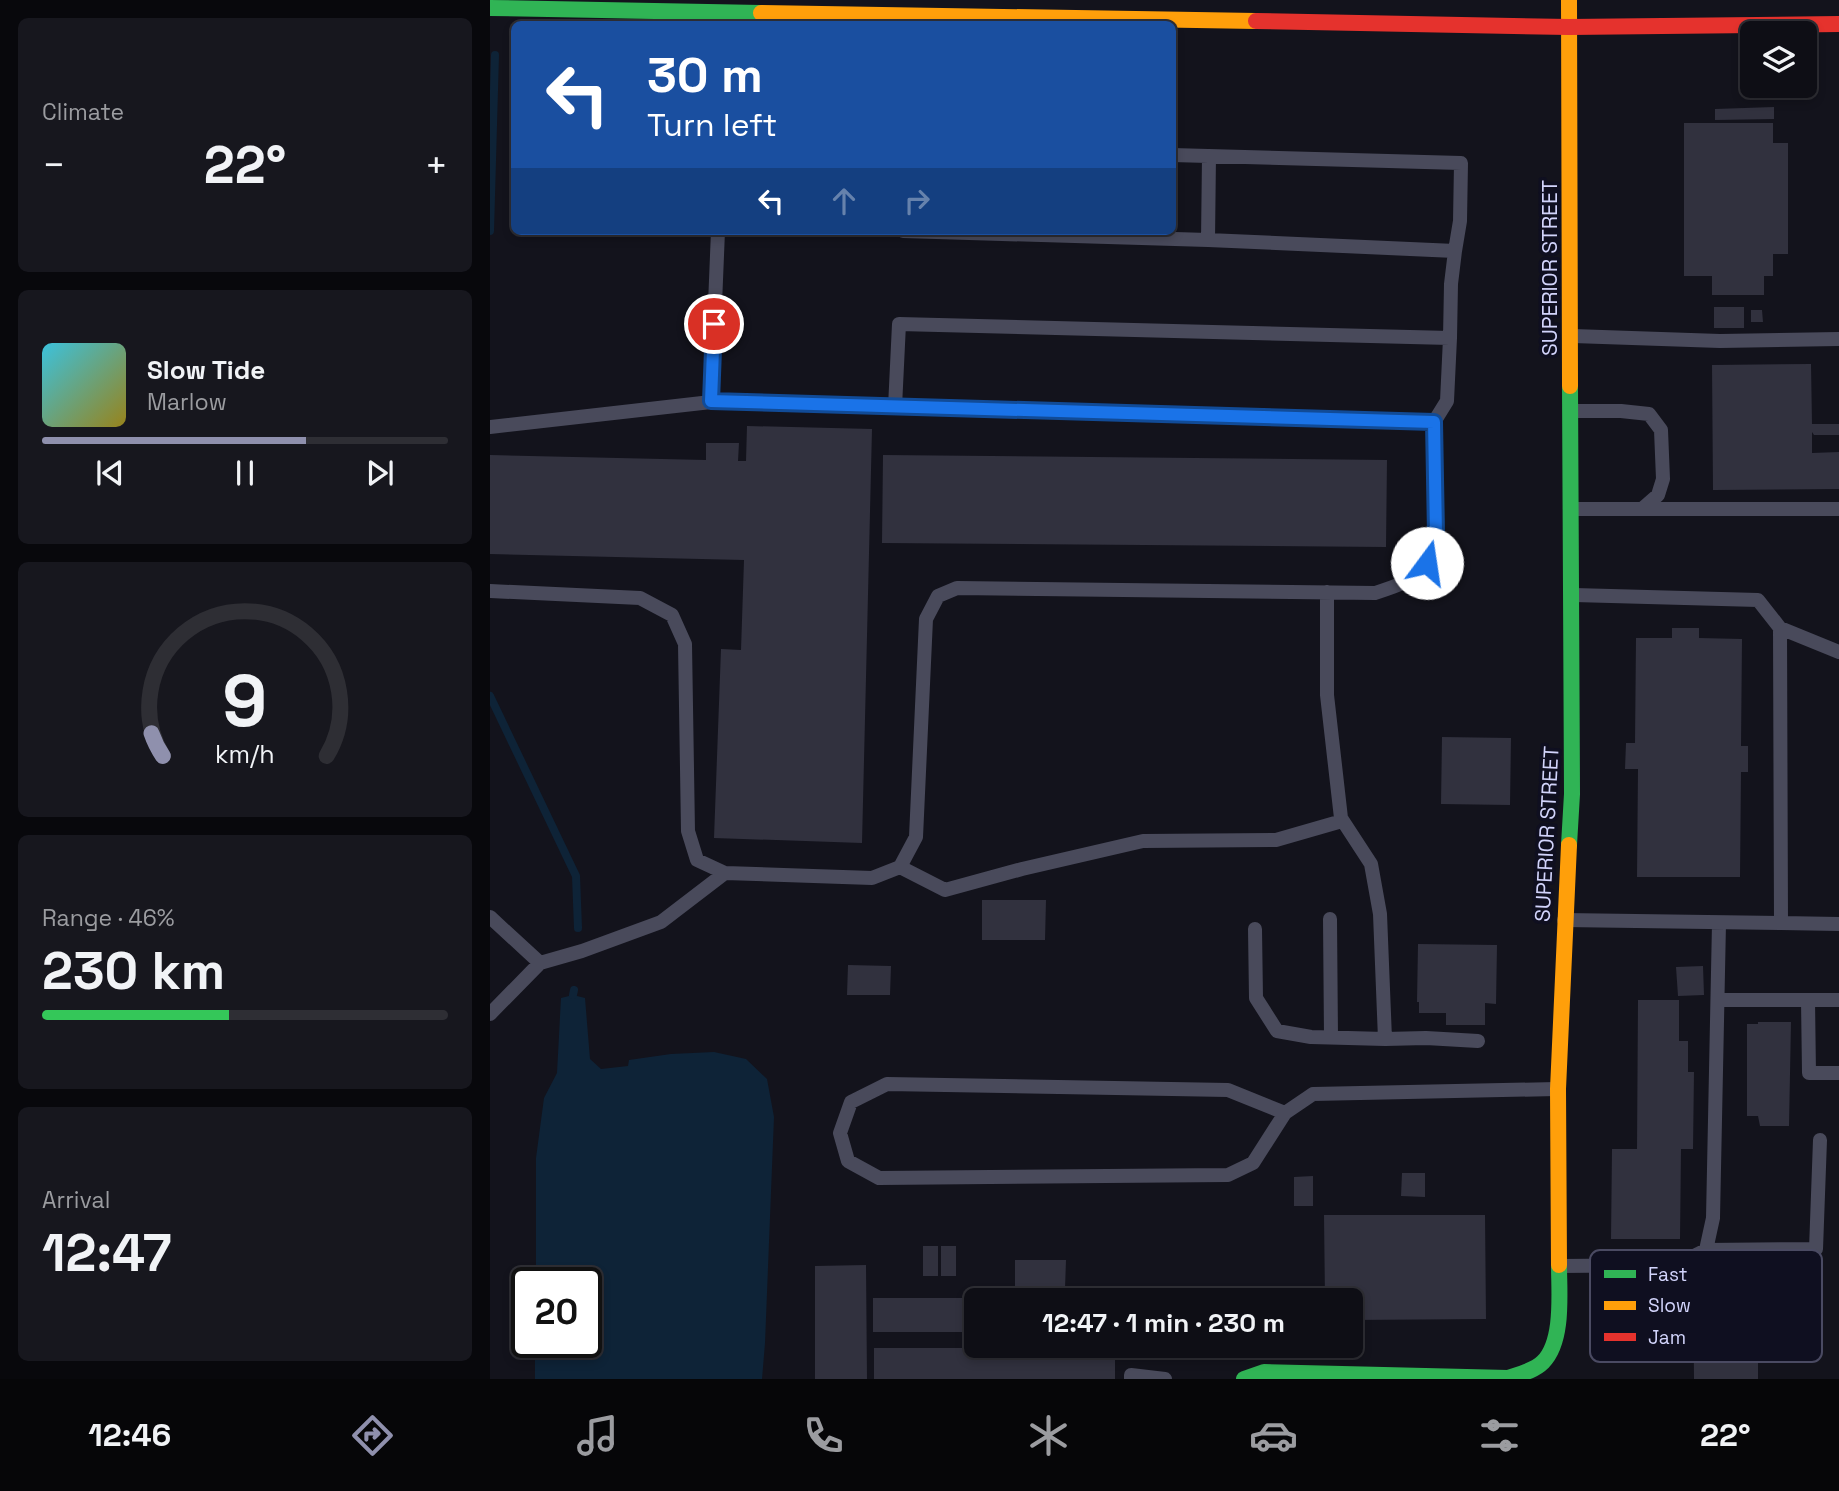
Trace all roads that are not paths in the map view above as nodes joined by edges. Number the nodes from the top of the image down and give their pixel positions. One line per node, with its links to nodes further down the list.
1 (1569, 0): 10 (street, SUPERIOR STREET)
2 (629, 5): 3 (street); 4 (street)
3 (490, 8)
4 (689, 18): 5 (street)
5 (755, 19): 6 (street)
6 (906, 20): 7 (street)
7 (1001, 21)
8 (1176, 23): 10 (street)
9 (1839, 24): 10 (street)
10 (1569, 27): 17 (street, SUPERIOR STREET)
11 (1176, 155): 12 (lane)
12 (1209, 156): 15 (lane); 16 (lane)
13 (718, 235): 20 (lane)
14 (1039, 235): 15 (lane)
15 (1208, 240): 16 (lane)
16 (1455, 251): 18 (lane)
17 (1571, 336): 19 (lane); 22 (street, SUPERIOR STREET)
18 (1450, 338): 21 (lane); 23 (lane)
19 (1839, 339)
20 (711, 401): 21 (lane); 24 (lane)
21 (895, 407): 23 (lane)
22 (1572, 411): 25 (street, SUPERIOR STREET); 26 (lane)
23 (1434, 422): 29 (lane)
24 (490, 427)
25 (1572, 509): 26 (lane); 30 (street, SUPERIOR STREET)
26 (1642, 509): 27 (lane)
27 (1839, 509)
28 (490, 591): 35 (lane)
29 (1327, 592): 33 (lane); 34 (lane)
30 (1573, 595): 31 (lane); 38 (street, SUPERIOR STREET)
31 (1780, 628): 32 (lane); 40 (lane)
32 (1839, 652)
33 (1342, 821): 34 (lane); 49 (lane)
34 (901, 867): 35 (lane)
35 (725, 873): 43 (lane)
36 (490, 917): 43 (lane)
37 (1330, 919): 48 (lane)
38 (1564, 920): 39 (lane); 52 (street, SUPERIOR STREET)
39 (1719, 923): 40 (lane); 44 (lane)
40 (1782, 923): 41 (lane)
41 (1839, 924)
42 (1255, 929): 48 (lane)
43 (540, 963): 47 (lane)
44 (1718, 1000): 45 (lane); 55 (lane)
45 (1808, 1000): 46 (lane); 51 (lane)
46 (1839, 1000)
47 (490, 1014)
48 (1331, 1037): 49 (lane)
49 (1385, 1039): 50 (lane)
50 (1478, 1041)
51 (1839, 1073)
52 (1558, 1089): 53 (lane); 56 (street, SUPERIOR STREET)
53 (1285, 1113): 53 (lane)
54 (1820, 1140): 55 (lane)
55 (1706, 1250)
56 (1558, 1266): 57 (lane); 60 (street, SUPERIOR STREET)
57 (1590, 1266)
58 (1131, 1379): 59 (lane)
59 (1165, 1379)
60 (1244, 1379)

